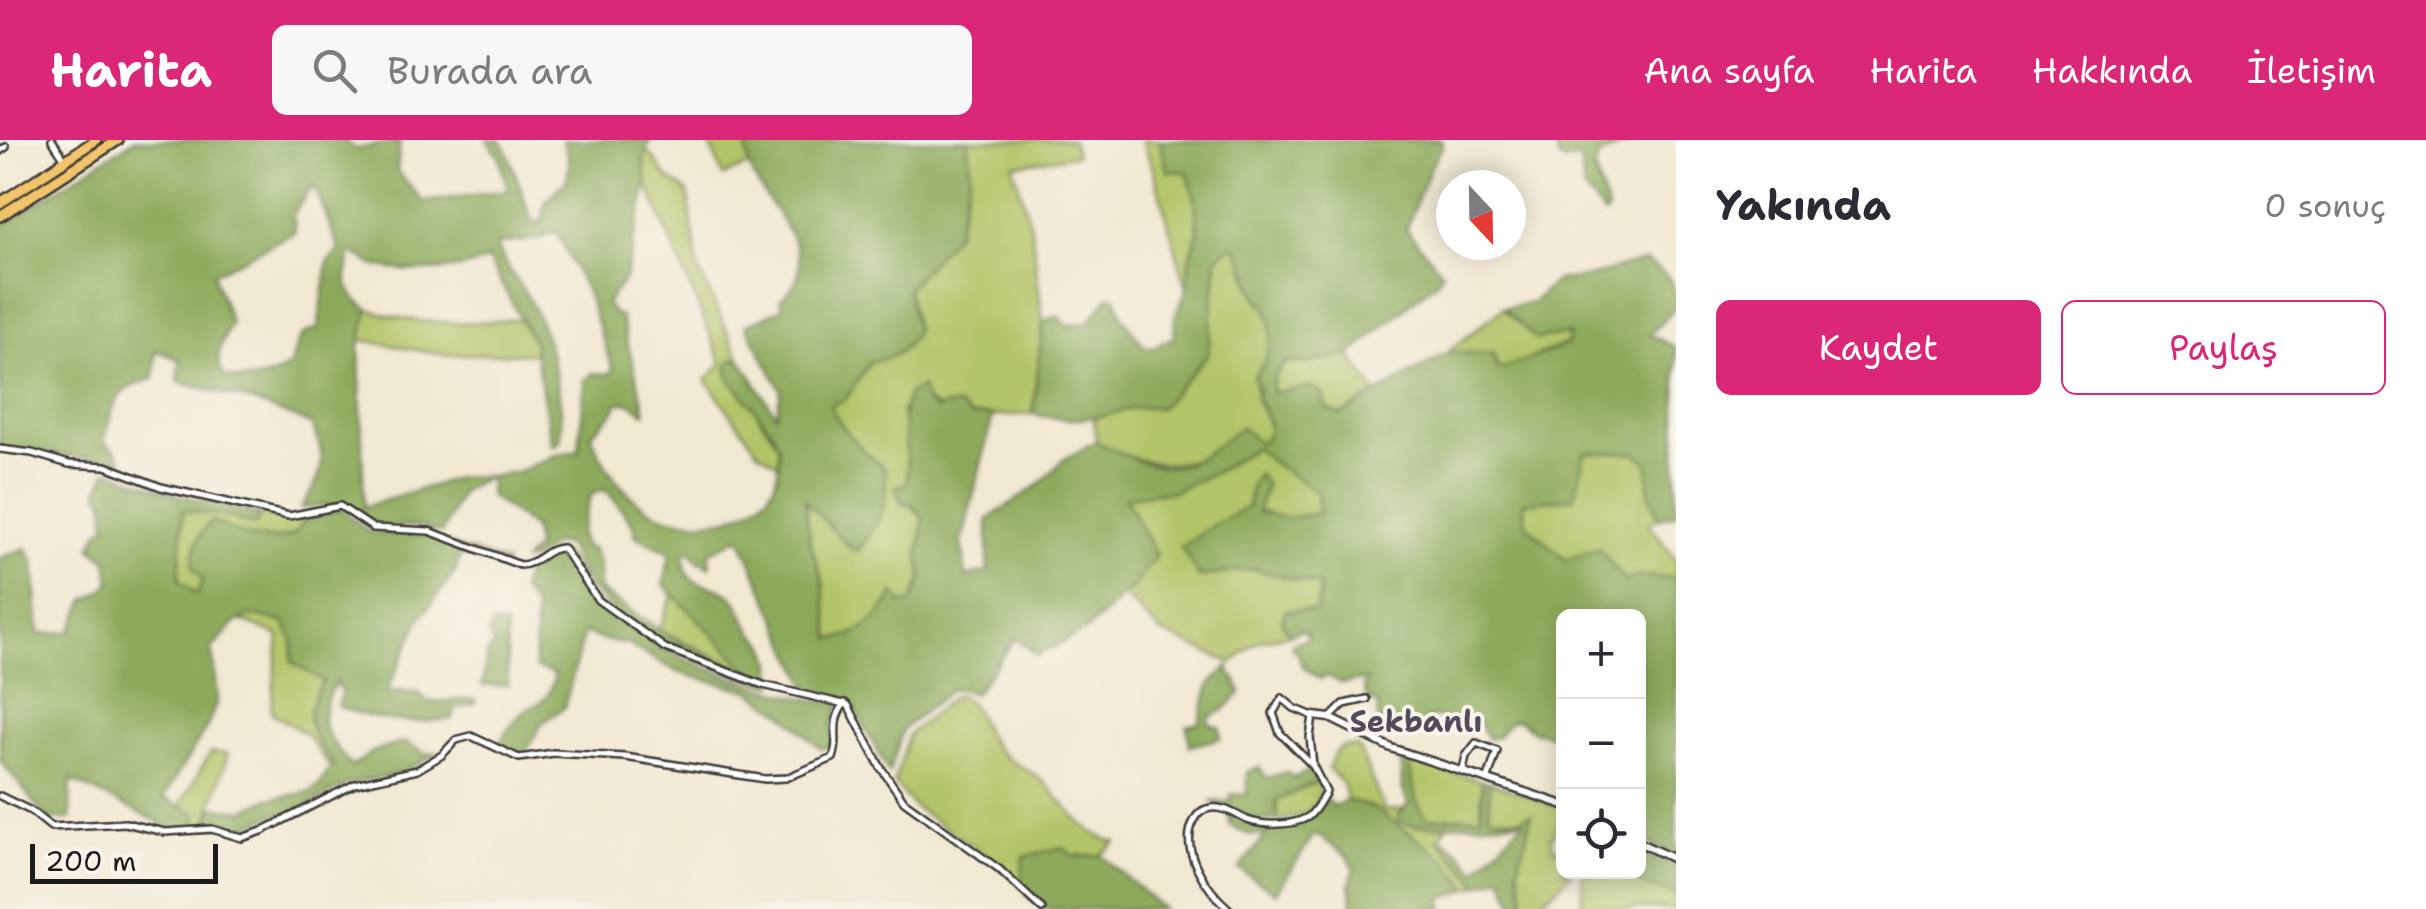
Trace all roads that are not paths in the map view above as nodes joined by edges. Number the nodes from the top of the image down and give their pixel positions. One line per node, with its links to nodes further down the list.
1 (52, 140): 4 (street)
2 (96, 140): 4 (highway)
3 (118, 140): 6 (highway)
4 (66, 160): 5 (highway)
5 (0, 202)
6 (0, 216)
7 (0, 449): 9 (street)
8 (1367, 700): 11 (street)
9 (845, 703): 15 (street); 19 (street)
10 (1313, 716): 11 (street); 12 (street); 12 (street)
11 (1330, 718): 13 (street)
12 (1313, 766): 20 (street)
13 (1463, 770): 14 (street); 14 (street)
14 (1488, 778): 16 (street)
15 (0, 796)
16 (1556, 802)
17 (1646, 846): 18 (street)
18 (1676, 860)
19 (1042, 909)
20 (1228, 909)

